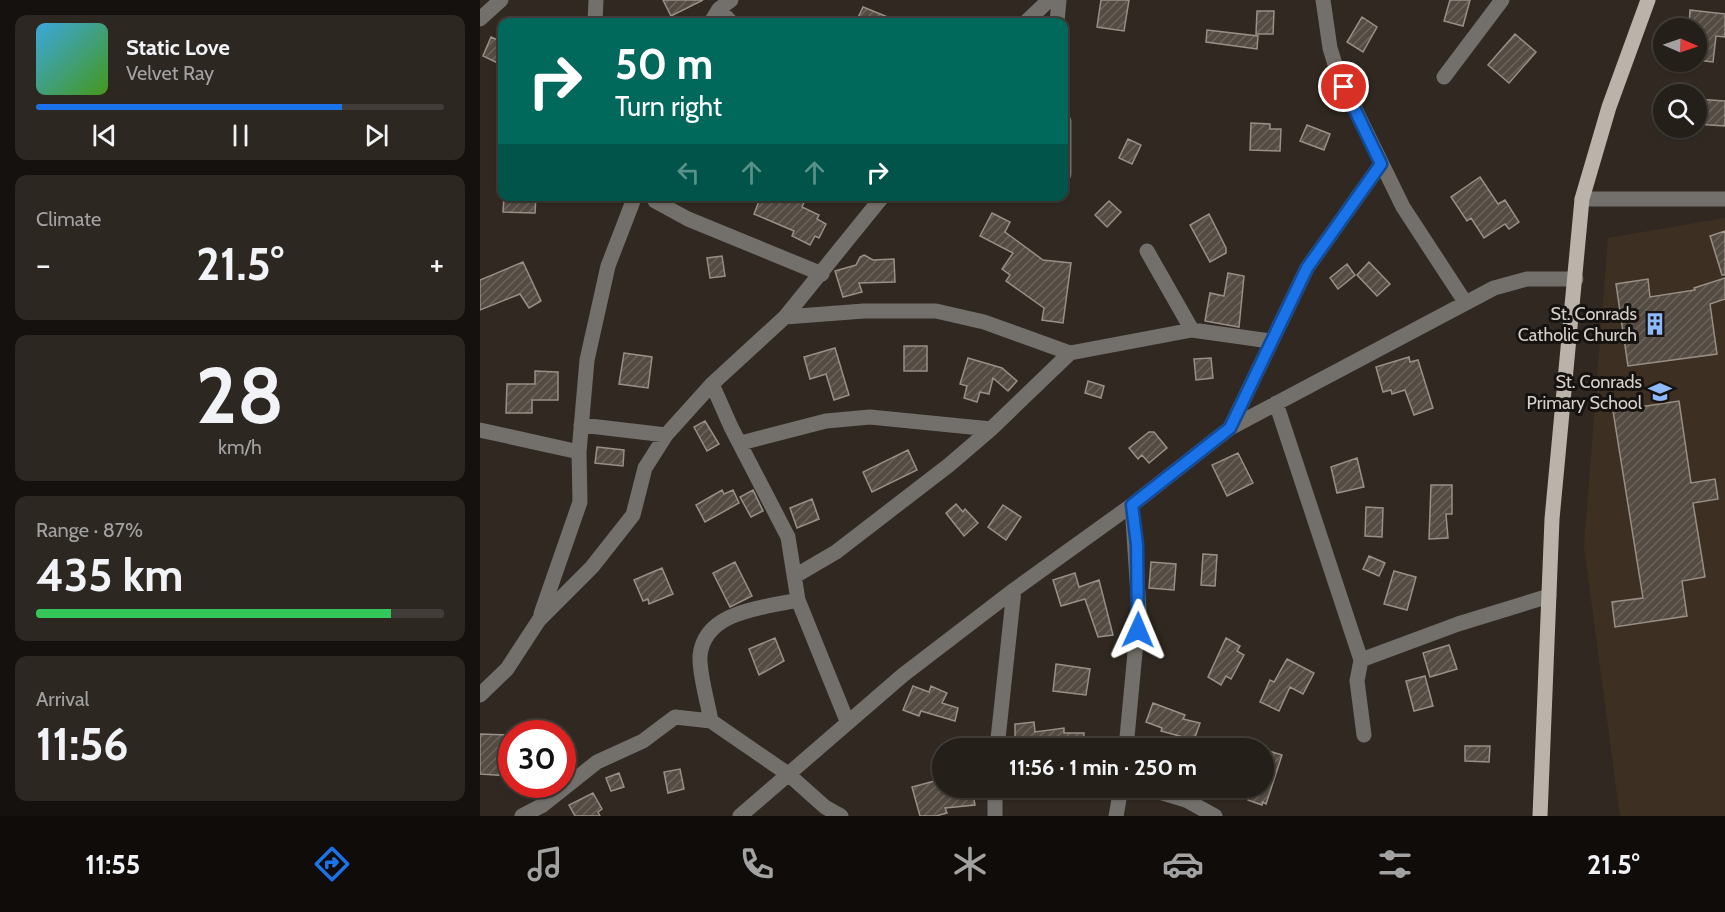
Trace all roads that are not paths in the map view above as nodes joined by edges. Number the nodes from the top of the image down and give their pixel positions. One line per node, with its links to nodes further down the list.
1 (501, 0): 13 (street)
2 (596, 0): 9 (street)
3 (1049, 0): 11 (street)
4 (1059, 0): 12 (street)
5 (1323, 0): 15 (street)
6 (1502, 0): 14 (street)
7 (1648, 0): 16 (main road)
8 (725, 4): 10 (street)
9 (595, 18)
10 (714, 18)
11 (1030, 18)
12 (1057, 18)
13 (480, 19)
14 (1444, 76)
15 (1381, 164): 24 (street); 27 (street)
16 (1582, 199): 17 (street); 23 (main road)
17 (1725, 199)
18 (633, 201): 31 (street)
19 (655, 201): 22 (street)
20 (879, 201): 22 (street)
21 (1147, 250): 26 (street)
22 (822, 274): 25 (street)
23 (1576, 279): 24 (street); 41 (main road)
24 (1465, 302): 30 (street)
25 (785, 317): 28 (street); 29 (street)
26 (1192, 330): 27 (street); 28 (street)
27 (1270, 340): 32 (street)
28 (1070, 353): 34 (street)
29 (712, 384): 35 (street); 36 (street)
30 (1276, 403): 32 (street); 44 (street)
31 (582, 425): 35 (street); 37 (street)
32 (1230, 428): 38 (street)
33 (480, 429): 37 (street)
34 (991, 429): 36 (street); 39 (street)
35 (666, 435): 43 (street)
36 (741, 443): 39 (street)
37 (579, 452): 43 (street)
38 (1132, 505): 40 (street); 50 (street)
39 (795, 576): 42 (street)
40 (1014, 590): 47 (street); 49 (street)
41 (1549, 596): 44 (street); 62 (main road)
42 (798, 600): 46 (street); 47 (street)
43 (539, 620): 45 (street)
44 (1361, 660): 48 (street)
45 (480, 696)
46 (711, 721): 51 (street); 56 (street)
47 (847, 721): 51 (street)
48 (1364, 735)
49 (998, 738)
50 (1127, 738)
51 (788, 774): 55 (street); 57 (street)
52 (995, 798): 59 (street)
53 (1119, 798): 60 (street)
54 (1179, 798): 61 (street)
55 (825, 812): 58 (street)
56 (522, 816)
57 (740, 816)
58 (841, 816)
59 (995, 816)
60 (1116, 816)
61 (1215, 816)
62 (1540, 816)

